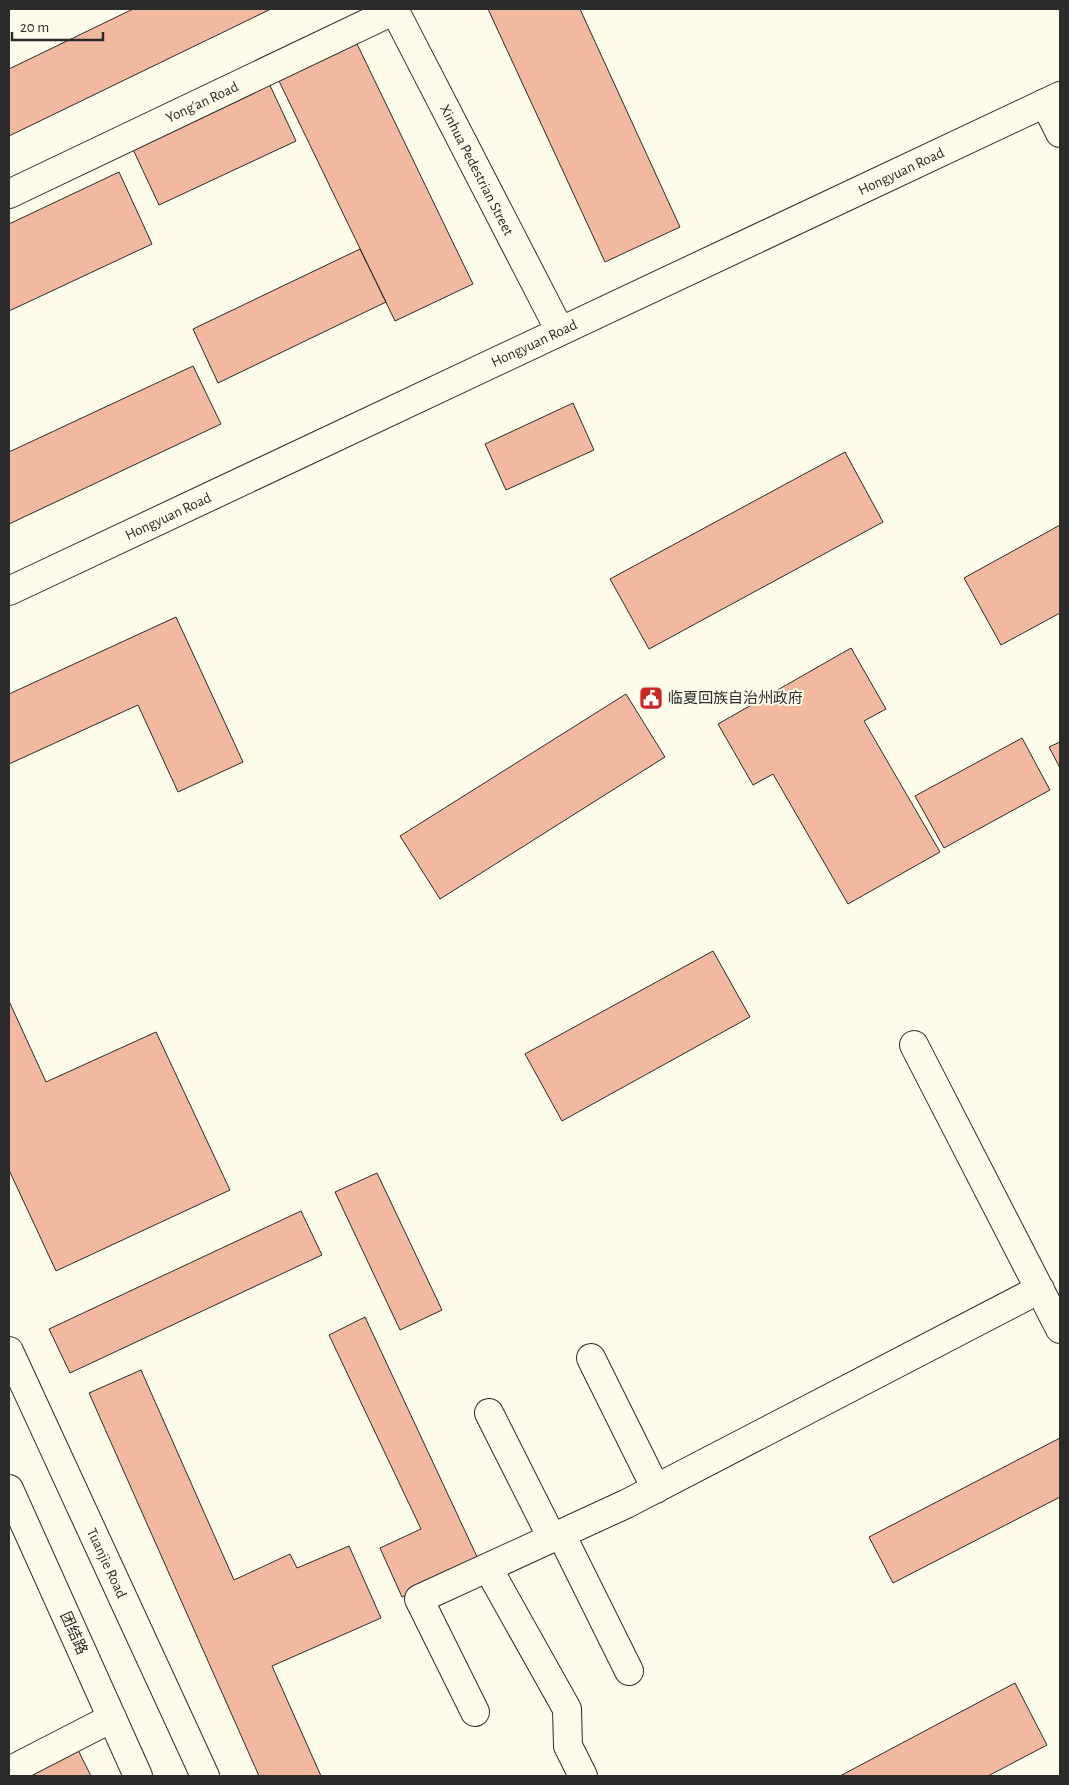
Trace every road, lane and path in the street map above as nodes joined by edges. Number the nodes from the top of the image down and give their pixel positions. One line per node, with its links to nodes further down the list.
1 (395, 9): 4 (main road, Yong'an Road); 5 (main road, Xinhua Pedestrian Street)
2 (1053, 100): 3 (main road); 5 (main road, Hongyuan Road)
3 (1060, 133)
4 (9, 194)
5 (560, 331): 6 (main road, Hongyuan Road)
6 (9, 591)
7 (914, 1045): 8 (main road)
8 (1040, 1289): 9 (main road); 14 (main road)
9 (1060, 1329)
10 (9, 1351): 22 (main road, Tuanjie Road)
11 (591, 1358): 14 (main road)
12 (489, 1413): 15 (main road)
13 (9, 1489): 19 (main road, 团结路)
14 (656, 1489): 15 (main road)
15 (557, 1536): 16 (main road); 17 (main road)
16 (488, 1568): 18 (main road); 23 (main road)
17 (629, 1671)
18 (476, 1712)
19 (112, 1718): 20 (main road); 21 (main road, 团结路)
20 (9, 1771)
21 (138, 1776)
22 (205, 1776)
23 (583, 1776)

